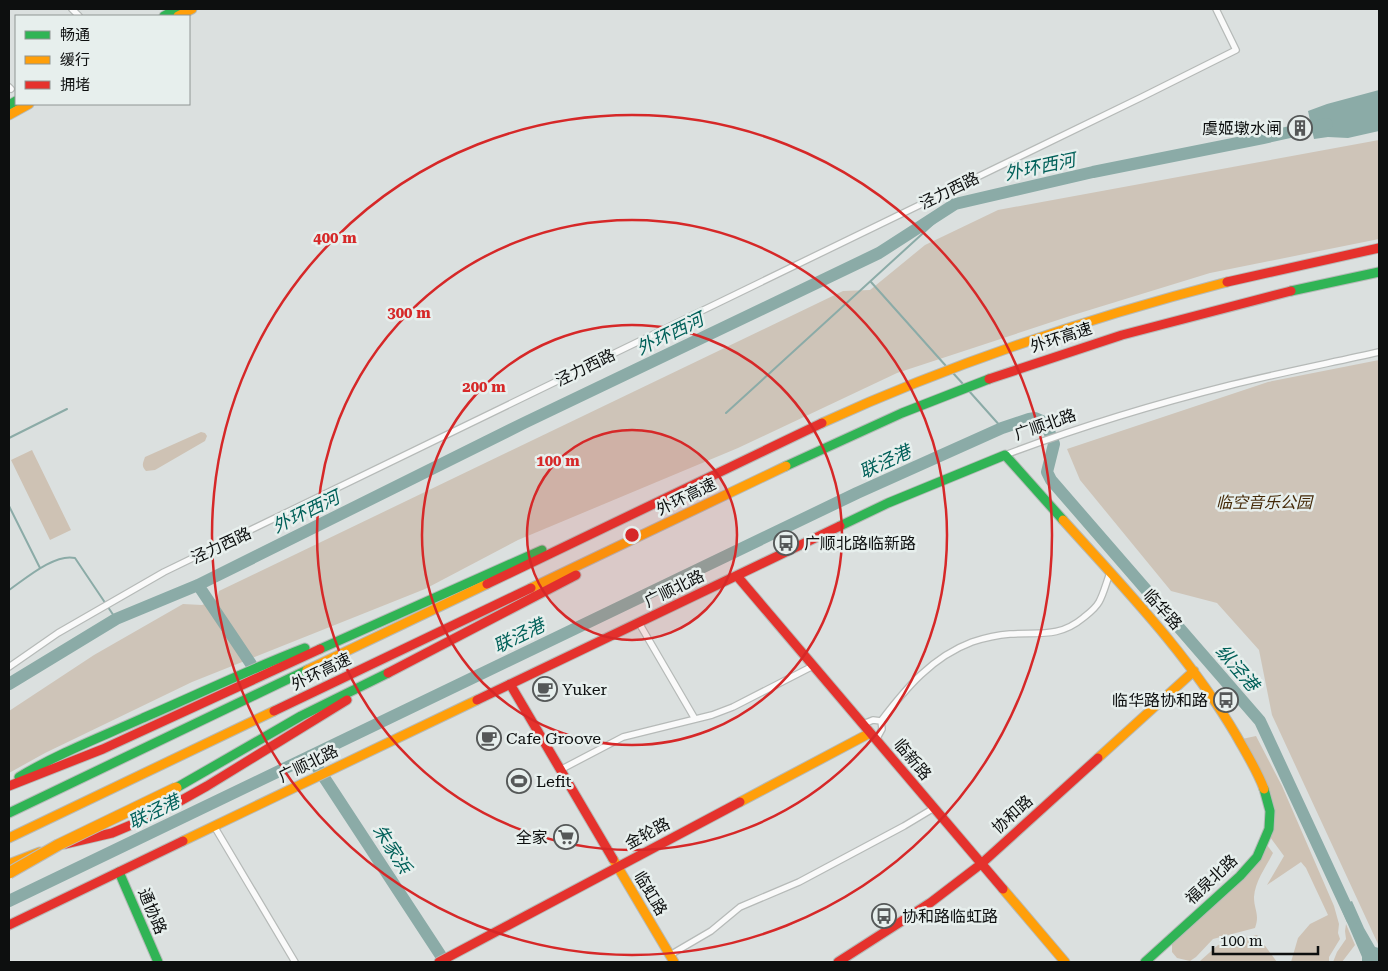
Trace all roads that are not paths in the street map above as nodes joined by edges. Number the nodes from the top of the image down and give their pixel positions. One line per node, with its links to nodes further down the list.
1 (177, 9): 4 (main road)
2 (192, 9): 5 (main road)
3 (1216, 9): 19 (street, 泾力西路)
4 (166, 15)
5 (180, 15)
6 (27, 105): 7 (main road)
7 (9, 116)
8 (1379, 248): 12 (main road, 外环高速)
9 (1379, 272): 13 (main road, 外环高速)
10 (1379, 352): 11 (street, 广顺北路)
11 (1006, 455): 14 (main road, 临华路); 15 (main road, 广顺北路)
12 (682, 491): 17 (main road); 31 (main road, 外环高速)
13 (692, 511): 20 (main road); 33 (main road, 外环高速)
14 (1110, 573): 21 (main road, 临华路); 24 (street)
15 (737, 576): 16 (main road, 广顺北路); 18 (main road, 临新路)
16 (639, 623): 22 (main road, 广顺北路); 23 (street)
17 (373, 625): 28 (main road); 28 (main road)
18 (813, 666): 23 (street); 25 (main road, 临新路)
19 (9, 667)
20 (398, 668): 34 (main road); 38 (main road, bridge)
21 (1194, 671): 29 (main road, 临华路); 35 (main road, 协和路)
22 (510, 684): 27 (main road, 临虹路); 32 (main road, 广顺北路)
23 (695, 718): 27 (street)
24 (881, 721): 25 (street); 26 (street)
25 (863, 724): 26 (main road, 临新路)
26 (873, 737): 30 (main road, 临新路); 36 (main road, 金轮路)
27 (560, 770): 36 (main road, 临虹路)
28 (9, 785)
29 (1269, 804): 46 (main road, 福泉北路)
30 (934, 808): 35 (main road, 临新路); 40 (street)
31 (9, 813)
32 (214, 826): 37 (main road, 广顺北路); 42 (street)
33 (9, 838)
34 (9, 864)
35 (981, 864): 44 (main road, 协和路); 45 (main road, 临新路)
36 (618, 867): 40 (main road, 临虹路); 43 (main road, 金轮路)
37 (119, 872): 39 (main road, 广顺北路); 41 (main road, 通协路)
38 (9, 873)
39 (9, 925)
40 (672, 959)
41 (158, 962)
42 (295, 962)
43 (439, 962)
44 (838, 962)
45 (1065, 962)
46 (1144, 962)

